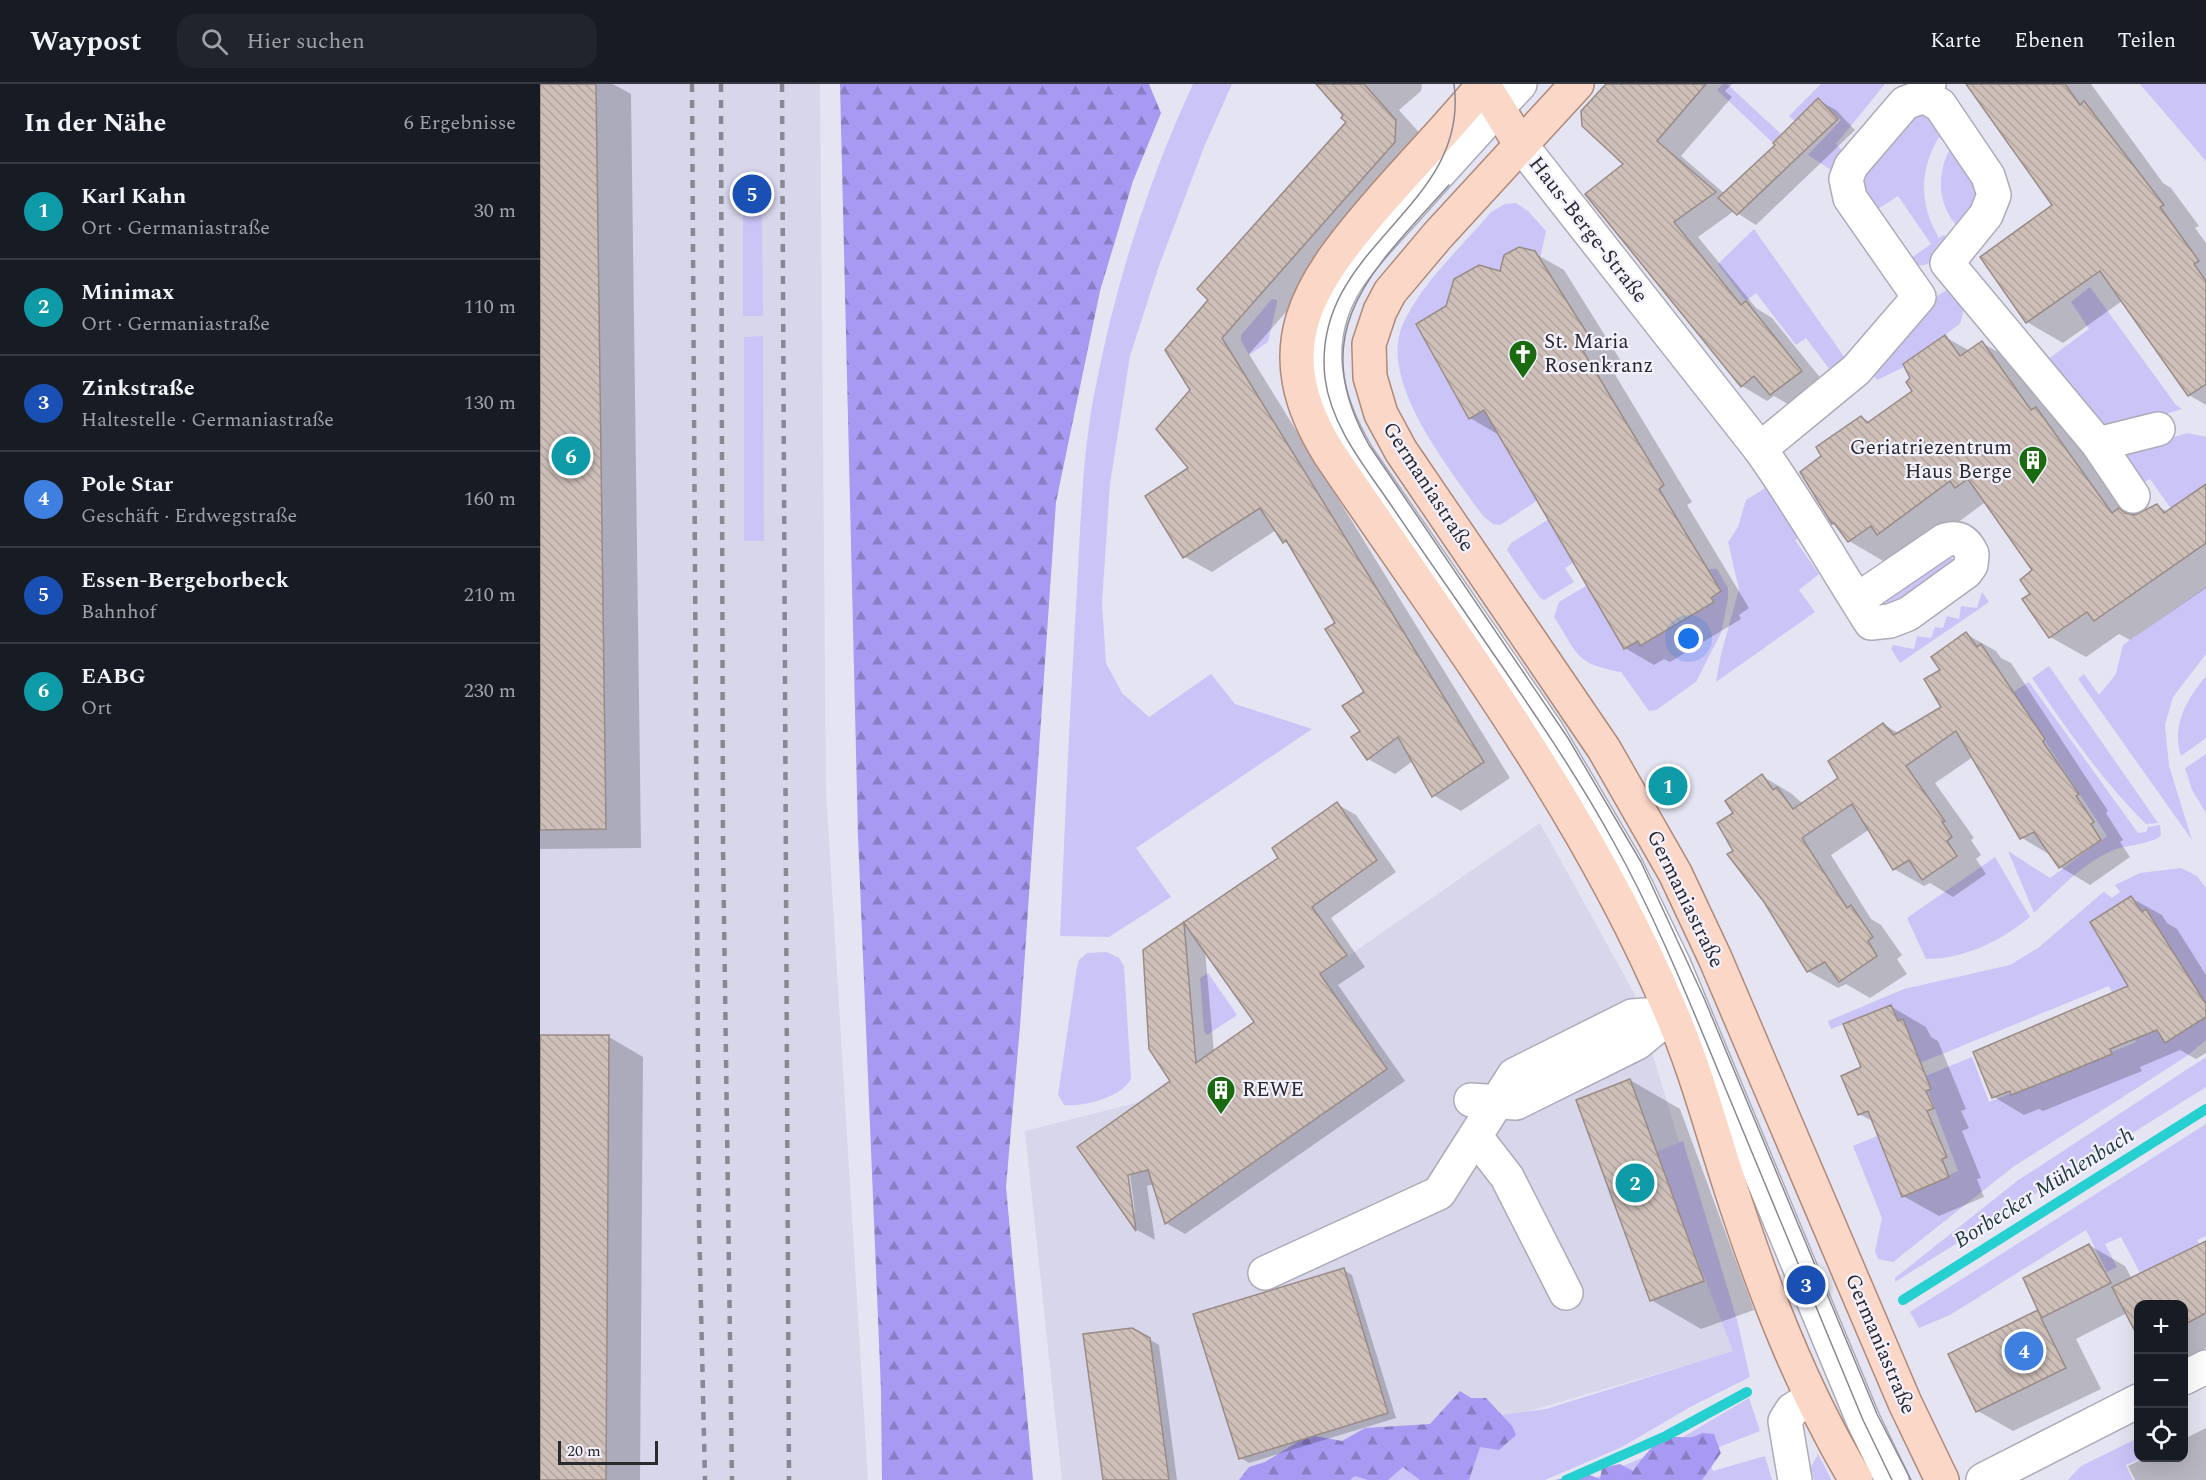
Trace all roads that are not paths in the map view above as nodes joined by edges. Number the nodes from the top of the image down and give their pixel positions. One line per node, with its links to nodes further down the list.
1 (1520, 84): 5 (street)
2 (1533, 84): 5 (street)
3 (1577, 84): 5 (main road, Haus-Berge-Straße)
4 (1927, 90): 6 (street); 7 (street)
5 (1496, 104): 8 (main road, Haus-Berge-Straße); 9 (main road, Haus-Berge-Straße); 12 (street, Haus-Berge-Straße); 15 (street)
6 (1947, 263): 7 (street); 11 (street)
7 (1919, 297): 12 (street)
8 (1311, 342): 15 (main road, Germaniastraße)
9 (1368, 353): 15 (main road, Germaniastraße)
10 (2158, 429): 11 (street)
11 (2098, 444): 13 (street)
12 (1760, 449): 14 (street, Haus-Berge-Straße)
13 (2133, 496)
14 (1857, 600)
15 (1698, 1000): 16 (street); 21 (main road, Germaniastraße); 25 (street); 26 (street); 27 (main road, Germaniastraße)
16 (1476, 1137): 17 (street); 18 (street)
17 (1265, 1273)
18 (1566, 1293)
19 (2206, 1367): 20 (street)
20 (2188, 1376)
21 (1811, 1398): 23 (street); 24 (main road, Germaniastraße)
22 (2134, 1404): 28 (street)
23 (1795, 1480)
24 (1856, 1480)
25 (1892, 1480)
26 (1911, 1480)
27 (1942, 1480)
28 (1983, 1480)

